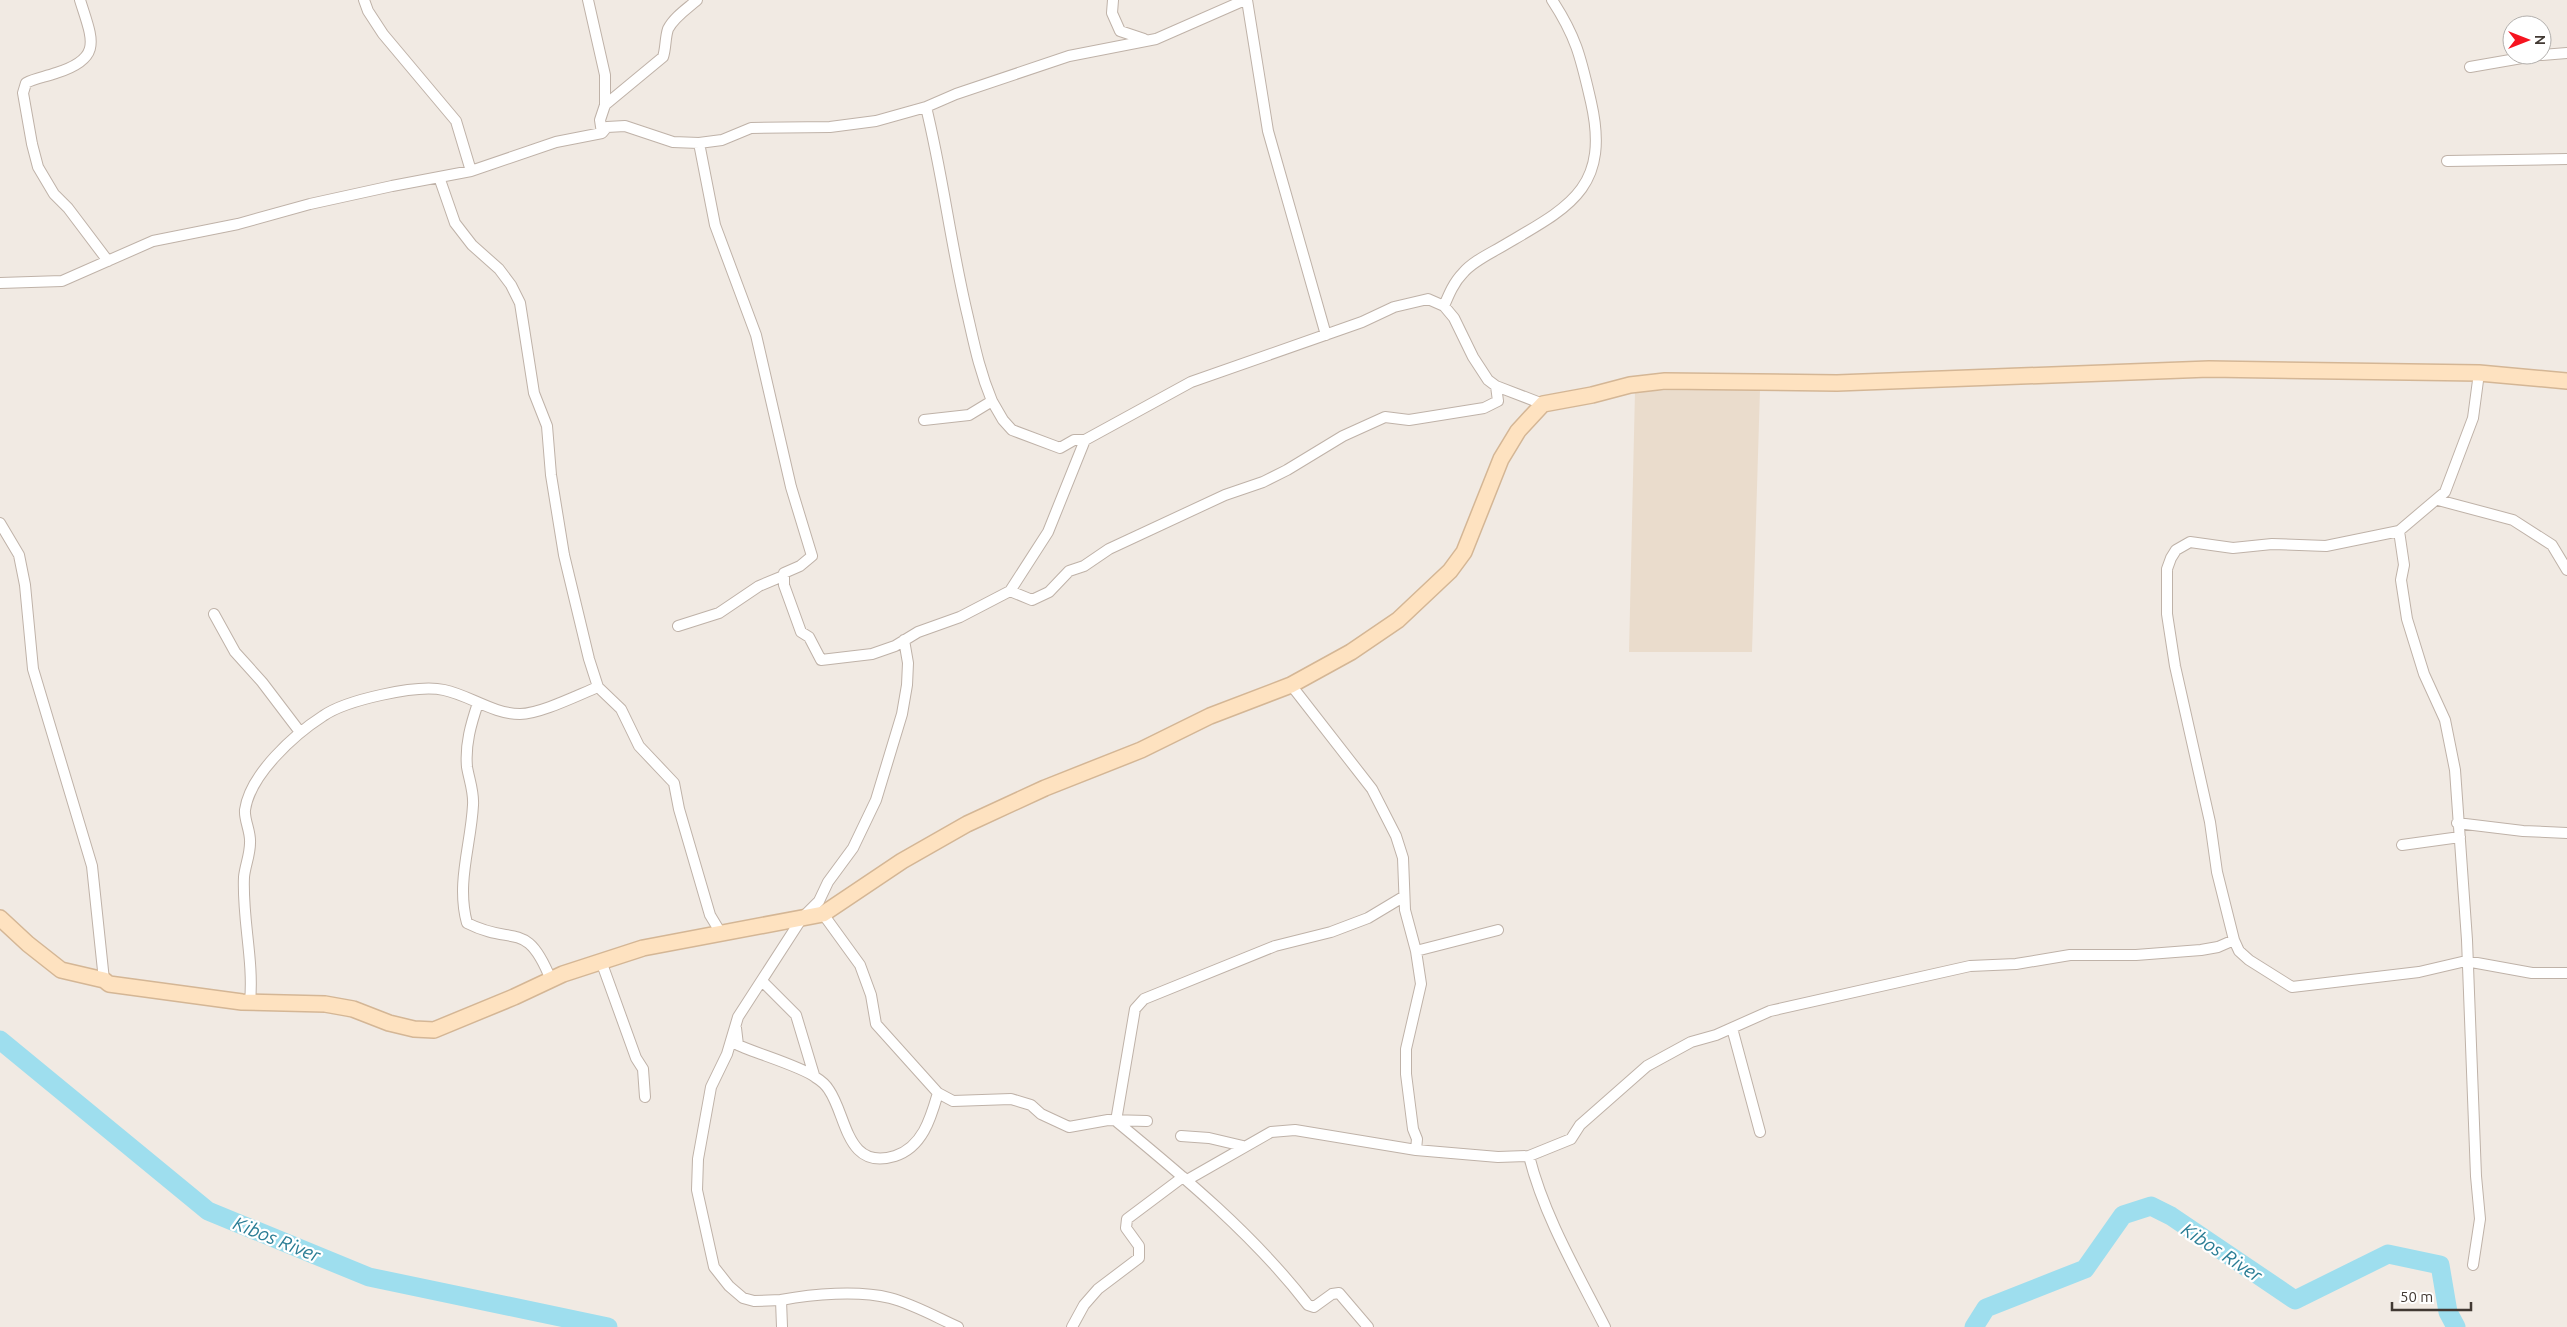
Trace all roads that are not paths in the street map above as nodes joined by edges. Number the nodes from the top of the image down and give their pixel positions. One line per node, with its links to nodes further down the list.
1 (80, 0): 21 (street)
2 (364, 0): 19 (street)
3 (588, 0): 13 (street)
4 (697, 0): 13 (street)
5 (1113, 0): 8 (street)
6 (1246, 0): 8 (street); 24 (street)
7 (1552, 0): 23 (street)
8 (1151, 40): 14 (street)
9 (2567, 53): 10 (street)
10 (2552, 54)
11 (2502, 61): 12 (street)
12 (2470, 66)
13 (605, 105): 15 (street)
14 (926, 107): 16 (street); 28 (street)
15 (602, 133): 16 (street); 19 (street)
16 (698, 142): 36 (street)
17 (2567, 159): 18 (street)
18 (2446, 161)
19 (470, 172): 20 (street)
20 (439, 178): 21 (street); 42 (street)
21 (108, 261): 22 (street)
22 (0, 283)
23 (1444, 306): 24 (street); 27 (street)
24 (1326, 334): 31 (street)
25 (2479, 373): 26 (main road); 29 (main road); 32 (street)
26 (2567, 381)
27 (1496, 386): 29 (street); 37 (street)
28 (992, 401): 30 (street); 31 (street)
29 (1543, 404): 41 (main road)
30 (924, 420)
31 (1085, 440): 37 (street)
32 (2438, 500): 34 (street); 35 (street)
33 (0, 523): 60 (street)
34 (2399, 531): 45 (street); 55 (street)
35 (2567, 570)
36 (783, 576): 39 (street); 40 (street)
37 (1010, 591): 40 (street)
38 (214, 614): 44 (street)
39 (678, 626)
40 (904, 640): 52 (street)
41 (1291, 685): 49 (street); 50 (main road)
42 (598, 687): 43 (street); 54 (street)
43 (478, 703): 44 (street); 61 (street)
44 (300, 732): 63 (street)
45 (2457, 823): 46 (street); 47 (street)
46 (2567, 833)
47 (2460, 837): 48 (street); 57 (street)
48 (2402, 845)
49 (1403, 897): 56 (street); 69 (street)
50 (823, 914): 52 (main road); 67 (street)
51 (0, 918): 60 (main road)
52 (802, 918): 54 (main road); 62 (street)
53 (1498, 930): 56 (street)
54 (722, 935): 58 (main road)
55 (2234, 940): 57 (street); 65 (street)
56 (1416, 951): 74 (street)
57 (2466, 961): 59 (street); 77 (street)
58 (602, 962): 61 (main road); 68 (street)
59 (2567, 973)
60 (104, 980): 63 (main road)
61 (551, 980): 63 (main road)
62 (762, 981): 64 (street); 66 (street)
63 (250, 1002)
64 (735, 1024): 66 (street); 78 (street)
65 (1732, 1028): 71 (street); 75 (street)
66 (814, 1075): 67 (street)
67 (938, 1093): 69 (street)
68 (644, 1097)
69 (1116, 1121): 70 (street); 76 (street)
70 (1146, 1121)
71 (1760, 1132)
72 (1181, 1136): 73 (street)
73 (1244, 1146): 74 (street); 76 (street)
74 (1416, 1150): 75 (street)
75 (1529, 1156): 83 (street)
76 (1185, 1178): 81 (street); 82 (street)
77 (2473, 1265)
78 (781, 1300): 79 (street); 80 (street)
79 (782, 1327)
80 (958, 1327)
81 (1072, 1327)
82 (1368, 1327)
83 (1605, 1327)

